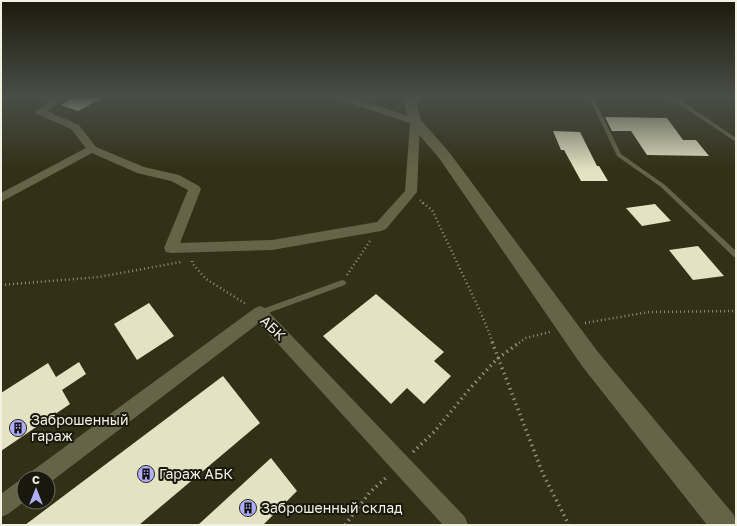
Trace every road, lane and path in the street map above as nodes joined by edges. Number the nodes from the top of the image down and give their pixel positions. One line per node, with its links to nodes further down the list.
1 (415, 121): 7 (street); 17 (street)
2 (62, 122): 6 (street)
3 (603, 122): 11 (lane)
4 (709, 122): 5 (lane)
5 (736, 140)
6 (92, 149): 8 (street); 10 (street)
7 (412, 192): 9 (street); 18 (path)
8 (1, 198)
9 (381, 226): 10 (street); 13 (path)
10 (189, 248): 12 (path)
11 (736, 254)
12 (192, 260): 14 (path); 16 (path)
13 (342, 283): 16 (lane)
14 (1, 285)
15 (736, 311): 17 (path)
16 (260, 313): 19 (street, АБК); 20 (street, АБК)
17 (567, 327): 18 (path); 26 (street)
18 (497, 359): 19 (path); 25 (path)
19 (401, 464): 23 (path); 24 (street, АБК)
20 (50, 470)
21 (16, 495): 22 (street)
22 (1, 506)
23 (345, 525)
24 (457, 525)
25 (569, 525)
26 (724, 525)

